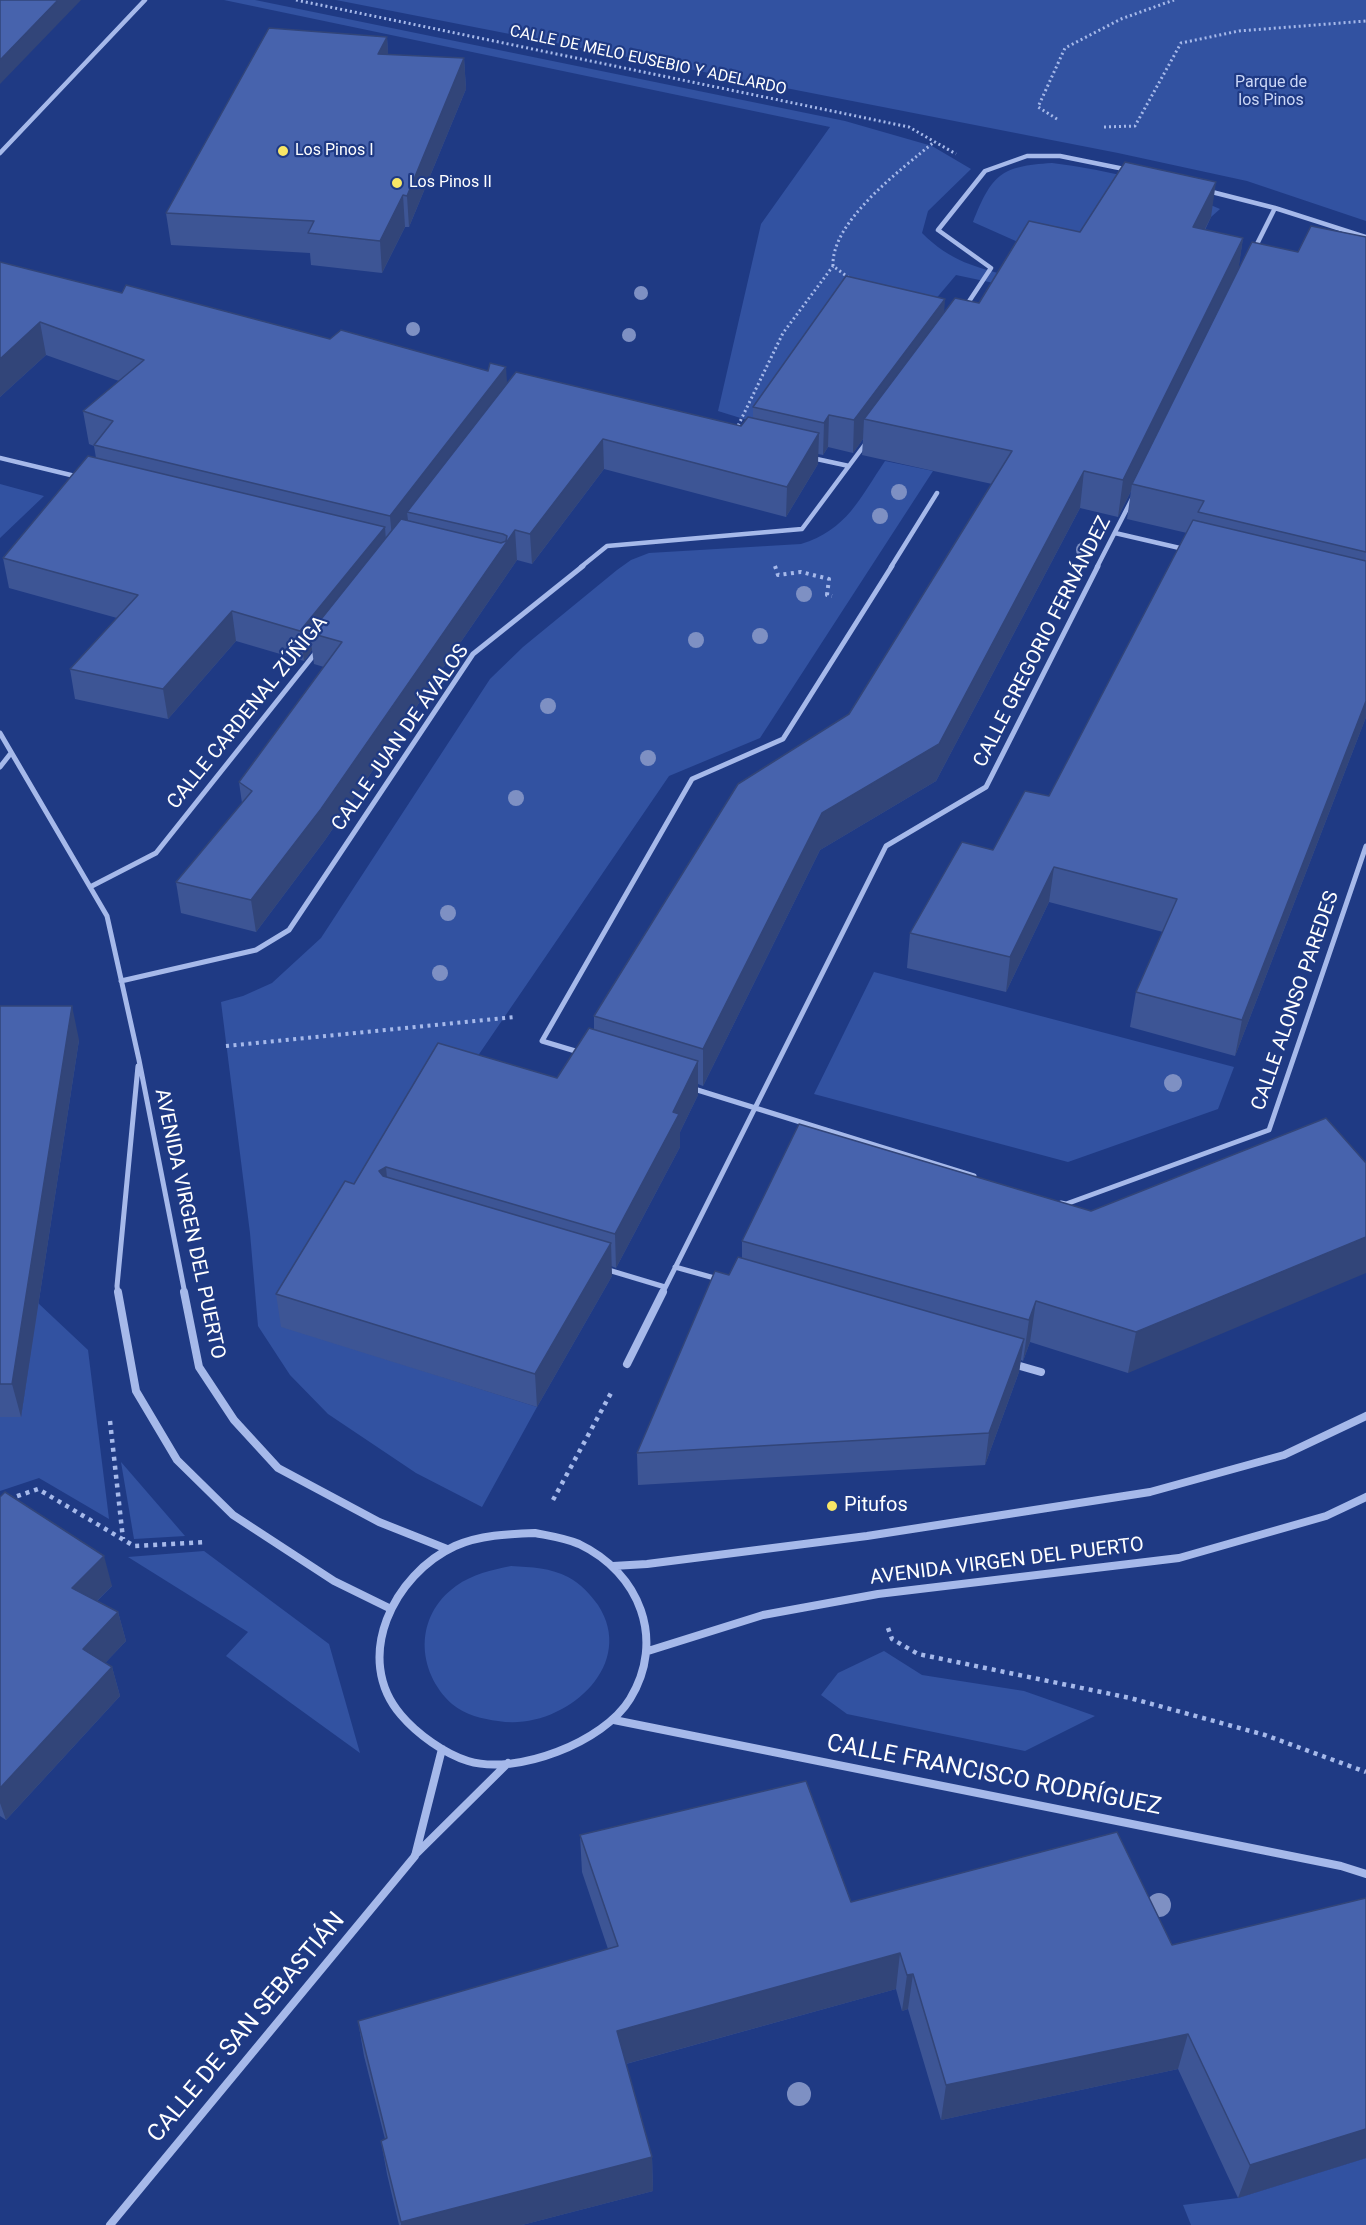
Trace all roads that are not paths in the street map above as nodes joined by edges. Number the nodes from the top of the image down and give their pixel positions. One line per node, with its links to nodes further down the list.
1 (145, 0): 2 (street)
2 (0, 153)
3 (1133, 171): 8 (street)
4 (1200, 188): 5 (street)
5 (1275, 208): 6 (street); 7 (street)
6 (1366, 237)
7 (1249, 260)
8 (963, 311)
9 (869, 439): 12 (street, CALLE JUAN DE ÁVALOS)
10 (807, 456): 12 (street)
11 (0, 458): 13 (street)
12 (849, 466): 24 (street, CALLE JUAN DE ÁVALOS)
13 (91, 480)
14 (1136, 491): 16 (street, CALLE GREGORIO FERNÁNDEZ)
15 (937, 493): 25 (street)
16 (1115, 533): 17 (street); 28 (street, CALLE GREGORIO FERNÁNDEZ)
17 (1195, 552)
18 (325, 641): 23 (street, CALLE CARDENAL ZÚÑIGA)
19 (0, 733): 20 (street, AVENIDA VIRGEN DEL PUERTO)
20 (11, 753): 21 (street); 23 (street, AVENIDA VIRGEN DEL PUERTO)
21 (0, 767)
22 (1366, 846): 30 (street, CALLE ALONSO PAREDES)
23 (90, 887): 24 (street, AVENIDA VIRGEN DEL PUERTO)
24 (122, 981): 26 (street, AVENIDA VIRGEN DEL PUERTO)
25 (587, 1055)
26 (139, 1060): 40 (street, AVENIDA VIRGEN DEL PUERTO); 42 (street, AVENIDA VIRGEN DEL PUERTO)
27 (687, 1087): 28 (street)
28 (754, 1108): 29 (street); 32 (street, CALLE GREGORIO FERNÁNDEZ)
29 (977, 1177)
30 (1054, 1201)
31 (598, 1267): 34 (street)
32 (675, 1267): 33 (street); 34 (street, CALLE GREGORIO FERNÁNDEZ)
33 (721, 1280)
34 (665, 1287): 36 (street, CALLE GREGORIO FERNÁNDEZ)
35 (1006, 1362): 37 (street)
36 (627, 1364)
37 (1041, 1372)
38 (1366, 1416): 41 (street)
39 (1366, 1497): 43 (street, AVENIDA VIRGEN DEL PUERTO)
40 (447, 1549): 41 (street); 42 (street)
41 (613, 1566): 43 (street)
42 (389, 1608): 45 (street)
43 (648, 1651): 44 (street)
44 (614, 1720): 46 (street); 48 (street, CALLE FRANCISCO RODRÍGUEZ)
45 (442, 1749): 46 (street); 47 (street, CALLE DE SAN SEBASTIÁN)
46 (508, 1763): 47 (street, CALLE DE SAN SEBASTIÁN)
47 (415, 1856): 49 (street, CALLE DE SAN SEBASTIÁN)
48 (1366, 1874)
49 (110, 2225)

